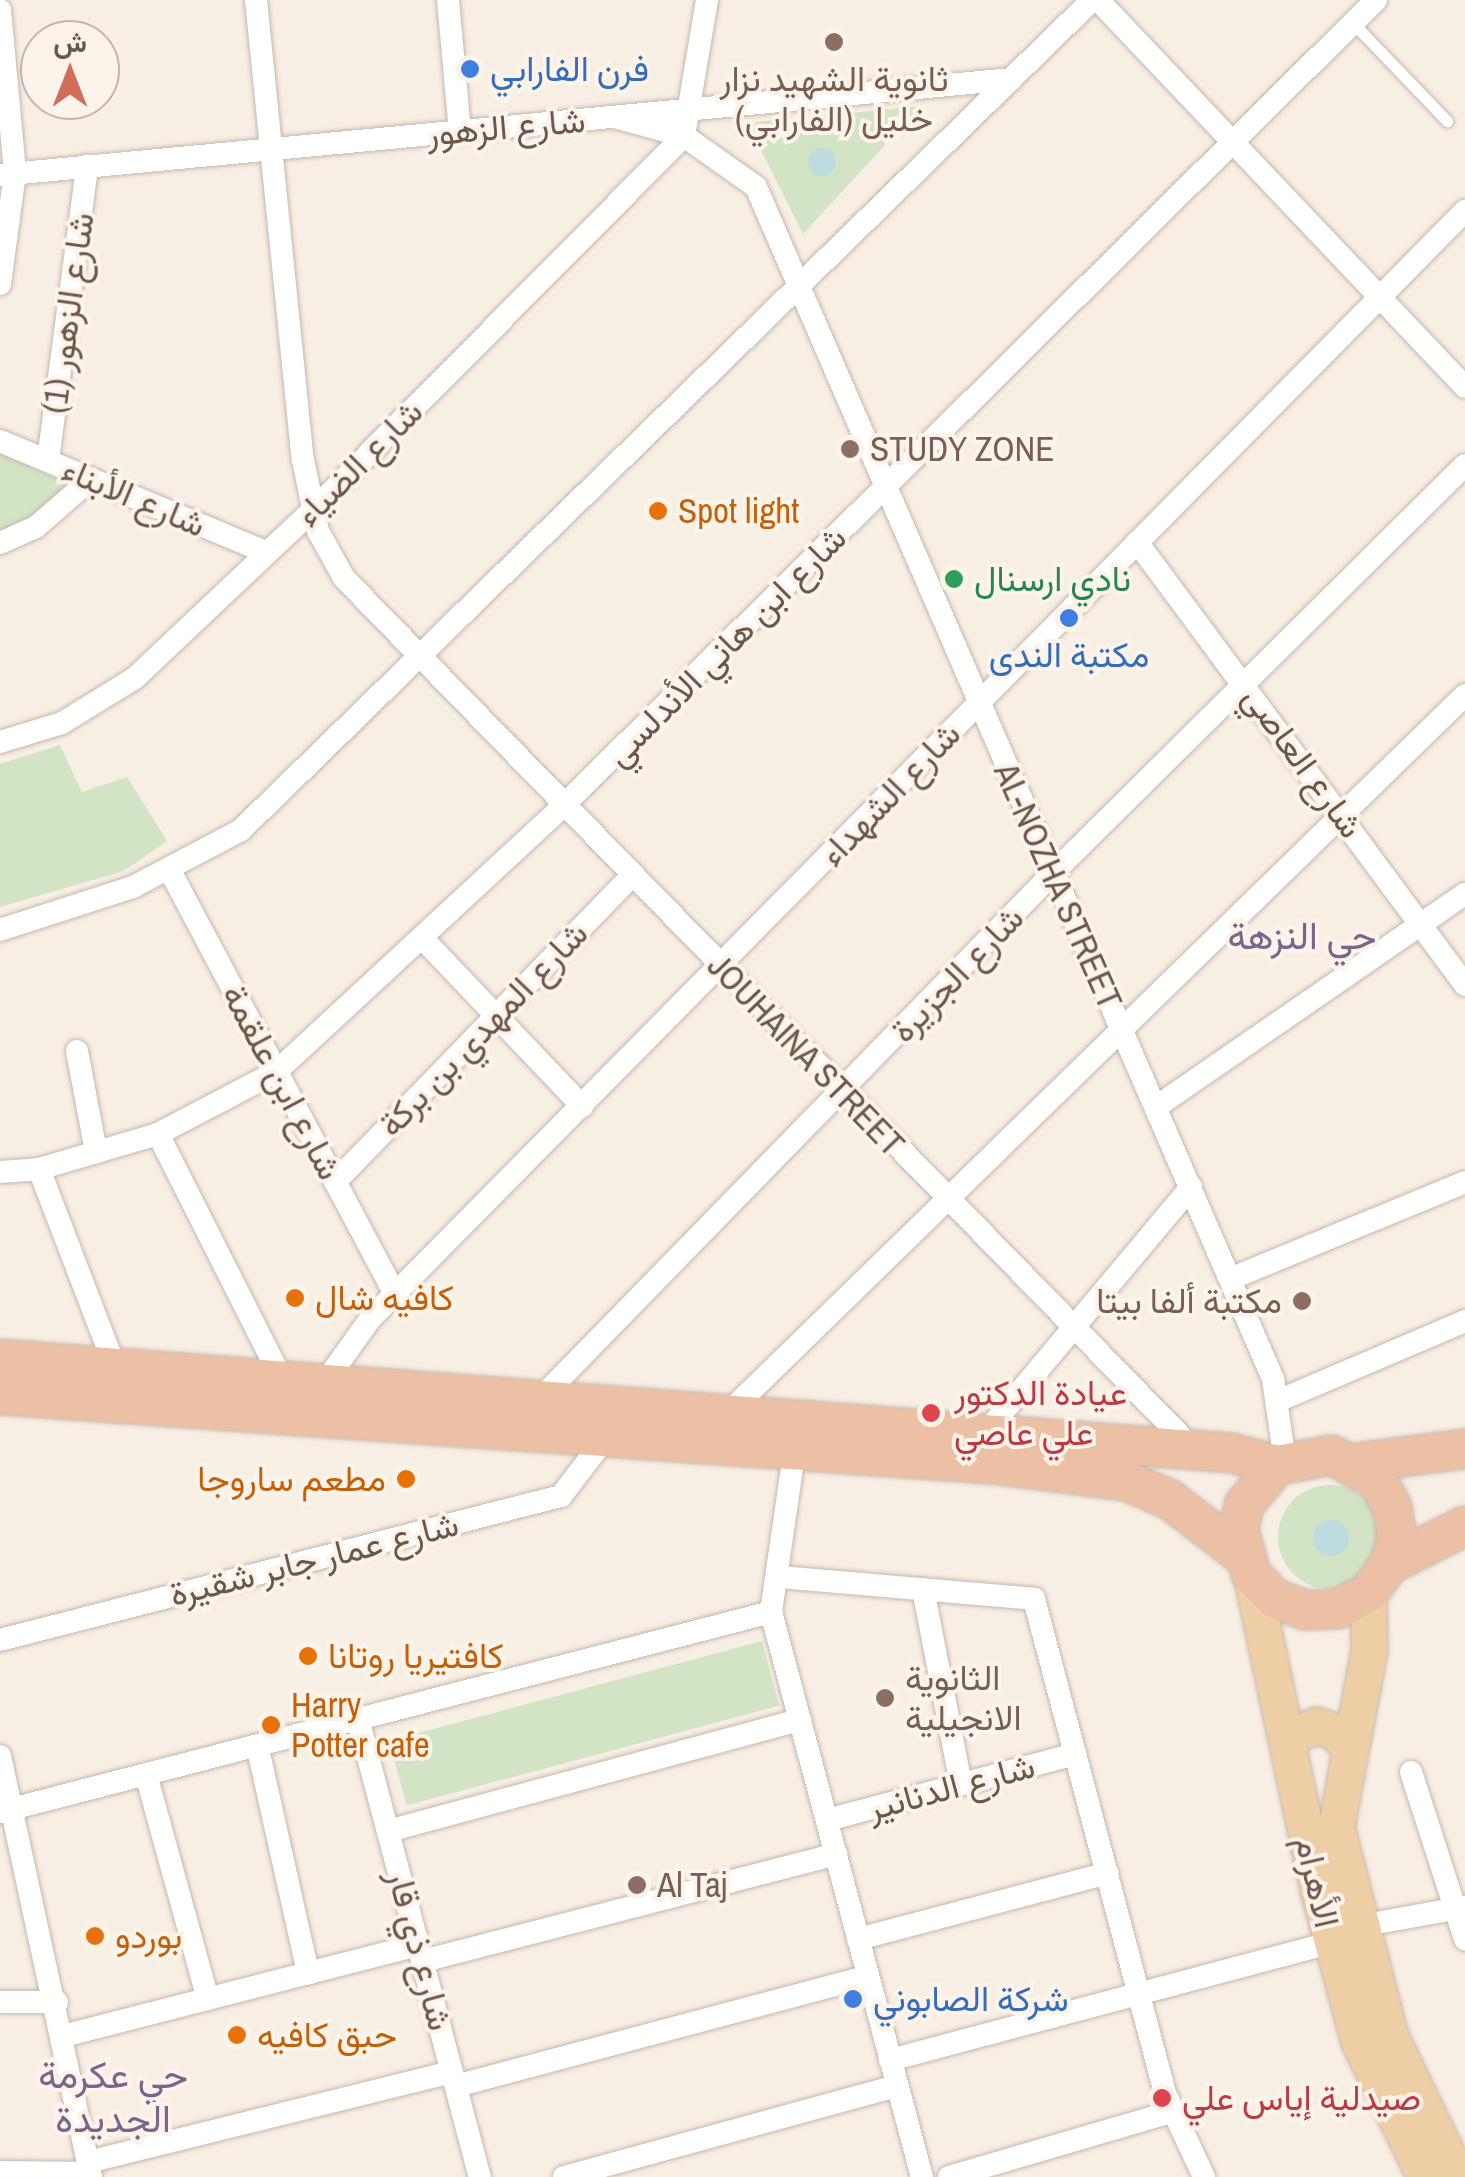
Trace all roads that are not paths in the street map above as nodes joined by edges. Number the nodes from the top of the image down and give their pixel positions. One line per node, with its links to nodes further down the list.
1 (256, 0): 15 (street, JOUHAINA STREET)
2 (448, 0): 12 (street)
3 (707, 0): 9 (street)
4 (1095, 0): 8 (street); 14 (street)
5 (1376, 0): 7 (street, شارع ابن هاني الأندلسي)
6 (0, 10): 17 (street)
7 (1353, 23): 11 (lane); 14 (street, شارع ابن هاني الأندلسي)
8 (1011, 79): 9 (street, شارع الزهور); 20 (street)
9 (684, 111): 10 (street, شارع الزهور); 13 (street)
10 (614, 117): 12 (street, شارع الزهور); 13 (street, AL-NOZHA STREET)
11 (1448, 120)
12 (460, 132): 15 (street, شارع الزهور)
13 (684, 136): 20 (street, AL-NOZHA STREET); 28 (street, شارع الضياء)
14 (1233, 142): 21 (street); 27 (street, شارع ابن هاني الأندلسي)
15 (271, 149): 16 (street, شارع الزهور); 28 (street, JOUHAINA STREET)
16 (87, 166): 17 (street, شارع الزهور); 24 (street, شارع الزهور (1))
17 (7, 174): 19 (street)
18 (1465, 211): 21 (street, شارع الشهداء)
19 (0, 284)
20 (801, 284): 27 (street, AL-NOZHA STREET); 32 (street)
21 (1378, 296): 22 (street); 29 (street, شارع الشهداء)
22 (1465, 387)
23 (0, 440): 24 (street, شارع الأبناء)
24 (48, 460): 26 (street, شارع الأبناء)
25 (1465, 464): 33 (street, شارع الجزيرة)
26 (91, 479): 30 (street); 31 (street, شارع الأبناء)
27 (884, 490): 35 (street, AL-NOZHA STREET); 37 (street, شارع ابن هاني الأندلسي)
28 (314, 510): 31 (street, شارع الضياء); 32 (street, JOUHAINA STREET)
29 (1137, 542): 33 (street, شارع العاصي); 35 (street, شارع الشهداء)
30 (0, 543)
31 (268, 553): 36 (street, شارع الضياء)
32 (417, 659): 37 (street, JOUHAINA STREET); 39 (street)
33 (1246, 683): 38 (street, شارع العاصي); 40 (street, شارع الجزيرة)
34 (1465, 695): 38 (street)
35 (977, 705): 40 (street, AL-NOZHA STREET); 46 (street, شارع الشهداء)
36 (0, 742)
37 (562, 807): 41 (street, JOUHAINA STREET); 45 (street, شارع ابن هاني الأندلسي)
38 (1342, 816): 43 (street, شارع العاصي); 49 (street)
39 (168, 869): 44 (street); 51 (street, شارع ابن علقمة)
40 (1052, 874): 49 (street, AL-NOZHA STREET); 52 (street, شارع الجزيرة)
41 (631, 877): 46 (street, JOUHAINA STREET); 48 (street, شارع المهدي بن بركة)
42 (1465, 894): 43 (street)
43 (1421, 924): 47 (street, شارع العاصي); 54 (street)
44 (0, 930)
45 (422, 940): 48 (street); 51 (street, شارع ابن هاني الأندلسي)
46 (720, 967): 52 (street, JOUHAINA STREET); 53 (street, شارع الشهداء)
47 (1465, 986)
48 (496, 1016): 53 (street); 59 (street, شارع المهدي بن بركة)
49 (1124, 1034): 54 (street, AL-NOZHA STREET); 62 (street)
50 (77, 1052): 56 (street)
51 (276, 1072): 55 (street, شارع ابن هاني الأندلسي); 59 (street, شارع ابن علقمة)
52 (844, 1093): 62 (street, JOUHAINA STREET); 73 (street, شارع الجزيرة)
53 (582, 1106): 64 (street, شارع الشهداء)
54 (1156, 1106): 61 (street, AL-NOZHA STREET)
55 (158, 1134): 56 (street, شارع ابن هاني الأندلسي); 69 (street)
56 (96, 1152): 57 (street, شارع ابن هاني الأندلسي)
57 (39, 1169): 58 (street, شارع ابن هاني الأندلسي); 68 (street)
58 (0, 1172)
59 (335, 1182): 64 (street, شارع ابن علقمة)
60 (1465, 1182): 63 (street)
61 (1191, 1188): 63 (street, AL-NOZHA STREET); 66 (street)
62 (951, 1203): 66 (street, JOUHAINA STREET); 74 (street)
63 (1230, 1279): 72 (street, AL-NOZHA STREET)
64 (396, 1296): 70 (street, شارع الشهداء)
65 (1465, 1321): 72 (street)
66 (1072, 1326): 75 (street); 78 (street, JOUHAINA STREET)
67 (0, 1359): 68 (highway)
68 (114, 1368): 69 (highway)
69 (283, 1381): 70 (highway)
70 (324, 1384): 73 (highway)
71 (0, 1395): 76 (highway)
72 (1280, 1400): 80 (street, AL-NOZHA STREET)
73 (537, 1402): 74 (highway)
74 (725, 1416): 75 (highway)
75 (982, 1437): 78 (highway)
76 (603, 1441): 79 (highway); 88 (street, شارع عمار جابر شقيرة)
77 (1465, 1449): 81 (highway)
78 (1195, 1451): 80 (highway)
79 (794, 1454): 83 (highway); 84 (street)
80 (1281, 1463): 81 (highway); 83 (highway)
81 (1355, 1463): 85 (highway)
82 (1465, 1526): 85 (highway)
83 (1246, 1564): 85 (highway); 91 (main road, الأهرام)
84 (780, 1577): 86 (street); 87 (street)
85 (1379, 1579): 92 (main road, الأهرام)
86 (923, 1589): 94 (street); 98 (street)
87 (771, 1612): 89 (street); 90 (street)
88 (0, 1640)
89 (800, 1720): 100 (street); 101 (street)
90 (359, 1723): 93 (street); 101 (street, شارع ذي قار)
91 (1288, 1747): 92 (main road); 105 (main road, الأهرام)
92 (1348, 1747): 105 (main road, الأهرام)
93 (258, 1749): 97 (street); 109 (street)
94 (1075, 1754): 98 (street, شارع الدنانير); 103 (street)
95 (0, 1756): 99 (street)
96 (1412, 1772): 104 (street)
97 (148, 1778): 99 (street); 112 (street)
98 (961, 1784): 100 (street, شارع الدنانير)
99 (6, 1812): 114 (street)
100 (826, 1820): 102 (street)
101 (388, 1831): 108 (street, شارع ذي قار)
102 (836, 1854): 106 (street); 108 (street)
103 (1106, 1873): 106 (street); 111 (street)
104 (1460, 1908): 105 (street); 107 (street)
105 (1345, 1935): 111 (street); 127 (main road, الأهرام); 128 (main road, الأهرام)
106 (858, 1939): 110 (street)
107 (1465, 1939)
108 (420, 1953): 109 (street); 117 (street, شارع ذي قار)
109 (308, 1973): 112 (street)
110 (868, 1976): 116 (street); 117 (street)
111 (1138, 1994): 116 (street); 119 (street)
112 (208, 1999): 115 (street)
113 (0, 2002): 114 (street)
114 (56, 2002): 115 (street)
115 (64, 2036): 120 (street)
116 (890, 2060): 118 (street)
117 (454, 2079): 120 (street); 122 (street, شارع ذي قار)
118 (898, 2086): 123 (street); 124 (street)
119 (1172, 2112): 125 (street); 126 (street)
120 (90, 2171): 121 (street)
121 (0, 2172)
122 (480, 2177)
123 (564, 2177)
124 (922, 2177)
125 (949, 2177)
126 (1204, 2177)
127 (1425, 2177)
128 (1458, 2177)

